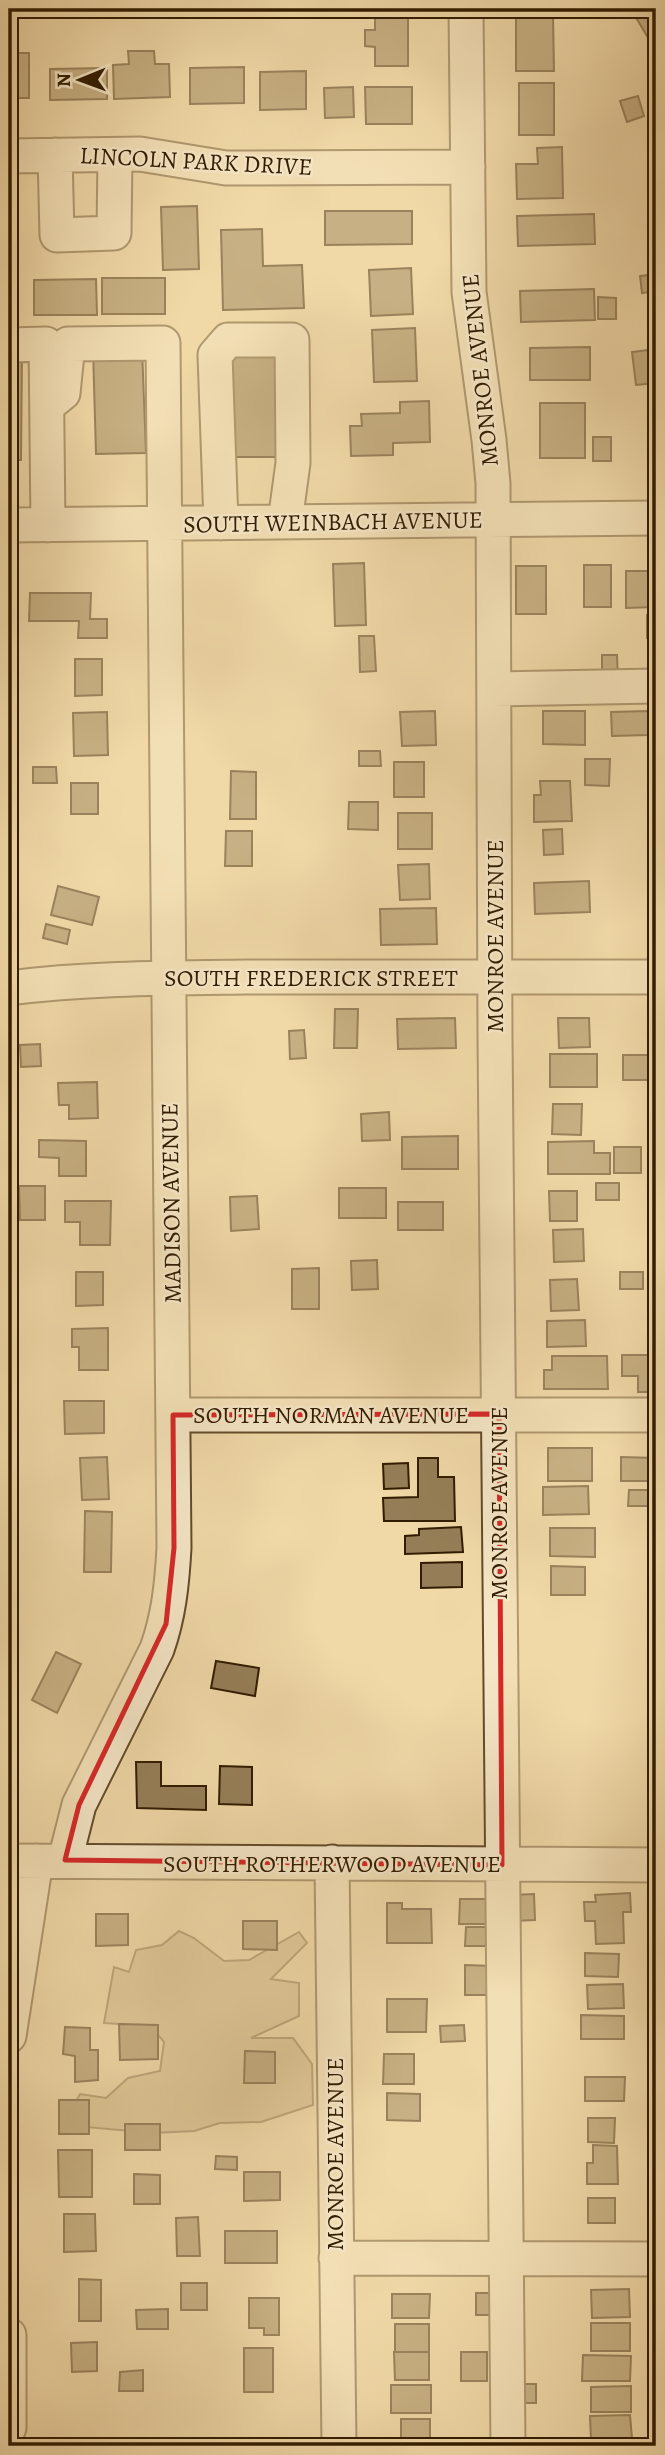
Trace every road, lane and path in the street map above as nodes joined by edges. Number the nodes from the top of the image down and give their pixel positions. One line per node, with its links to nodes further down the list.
1 (467, 9): 5 (street, MONROE AVENUE)
2 (55, 155): 3 (street, LINCOLN PARK DRIVE); 3 (street); 4 (street, LINCOLN PARK DRIVE)
3 (115, 155): 5 (street, LINCOLN PARK DRIVE)
4 (9, 156)
5 (468, 167): 9 (street, MONROE AVENUE)
6 (9, 345): 7 (street)
7 (47, 406): 12 (street, MADISON AVENUE); 14 (street)
8 (656, 519): 9 (street, SOUTH WEINBACH AVENUE)
9 (492, 520): 10 (street, SOUTH WEINBACH AVENUE); 16 (street, MONROE AVENUE)
10 (285, 522): 11 (street, SOUTH WEINBACH AVENUE); 11 (street)
11 (221, 523): 12 (street, SOUTH WEINBACH AVENUE)
12 (164, 524): 14 (street, SOUTH WEINBACH AVENUE); 18 (street, MADISON AVENUE)
13 (9, 525): 14 (street, SOUTH WEINBACH AVENUE)
14 (48, 525)
15 (656, 686): 16 (street)
16 (494, 689): 19 (street, MONROE AVENUE)
17 (656, 977): 19 (street, SOUTH FREDERICK STREET)
18 (168, 978): 19 (street, SOUTH FREDERICK STREET); 20 (street, SOUTH FREDERICK STREET); 21 (street, MADISON AVENUE)
19 (496, 979): 22 (street, MONROE AVENUE)
20 (9, 988)
21 (173, 1415): 22 (street, SOUTH NORMAN AVENUE); 24 (street, MADISON AVENUE)
22 (499, 1415): 23 (street, SOUTH NORMAN AVENUE); 26 (street, MONROE AVENUE)
23 (656, 1415)
24 (37, 1861): 25 (street, SOUTH ROTHERWOOD AVENUE); 28 (street, MADISON AVENUE)
25 (332, 1862): 26 (street, SOUTH ROTHERWOOD AVENUE); 29 (street, MONROE AVENUE)
26 (502, 1865): 27 (street, SOUTH ROTHERWOOD AVENUE); 30 (street, MONROE AVENUE)
27 (656, 1865)
28 (9, 2036)
29 (335, 2258): 30 (street); 34 (street, MONROE AVENUE)
30 (506, 2258): 31 (street); 35 (street, MONROE AVENUE)
31 (656, 2259)
32 (9, 2335): 33 (street)
33 (9, 2428)
34 (339, 2446)
35 (508, 2446)

